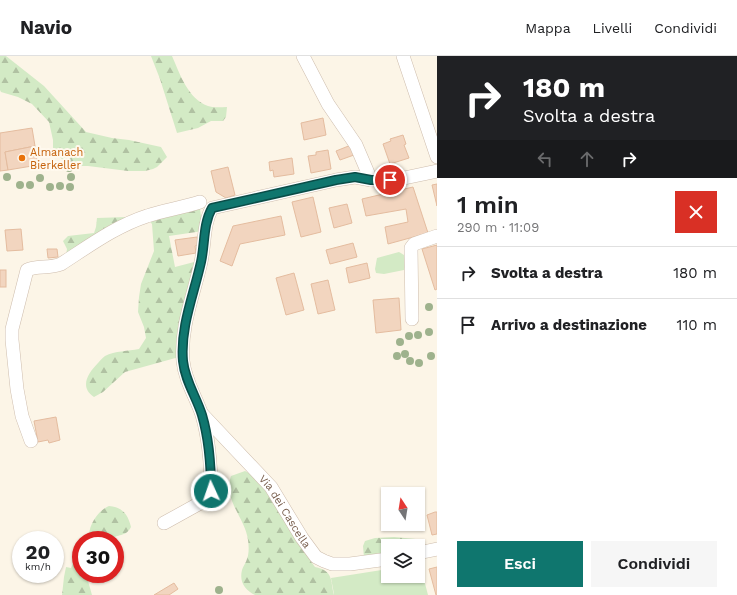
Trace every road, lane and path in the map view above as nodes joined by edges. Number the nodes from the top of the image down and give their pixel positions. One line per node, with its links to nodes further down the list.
1 (303, 56): 5 (street)
2 (403, 56): 3 (street)
3 (437, 157)
4 (437, 171): 5 (street)
5 (371, 180): 9 (street)
6 (200, 202): 10 (street)
7 (437, 236): 8 (street)
8 (412, 319)
9 (202, 414): 11 (street); 14 (street, Via dei Cascella)
10 (31, 442)
11 (164, 523)
12 (437, 549): 13 (street)
13 (425, 552)
14 (381, 560)

